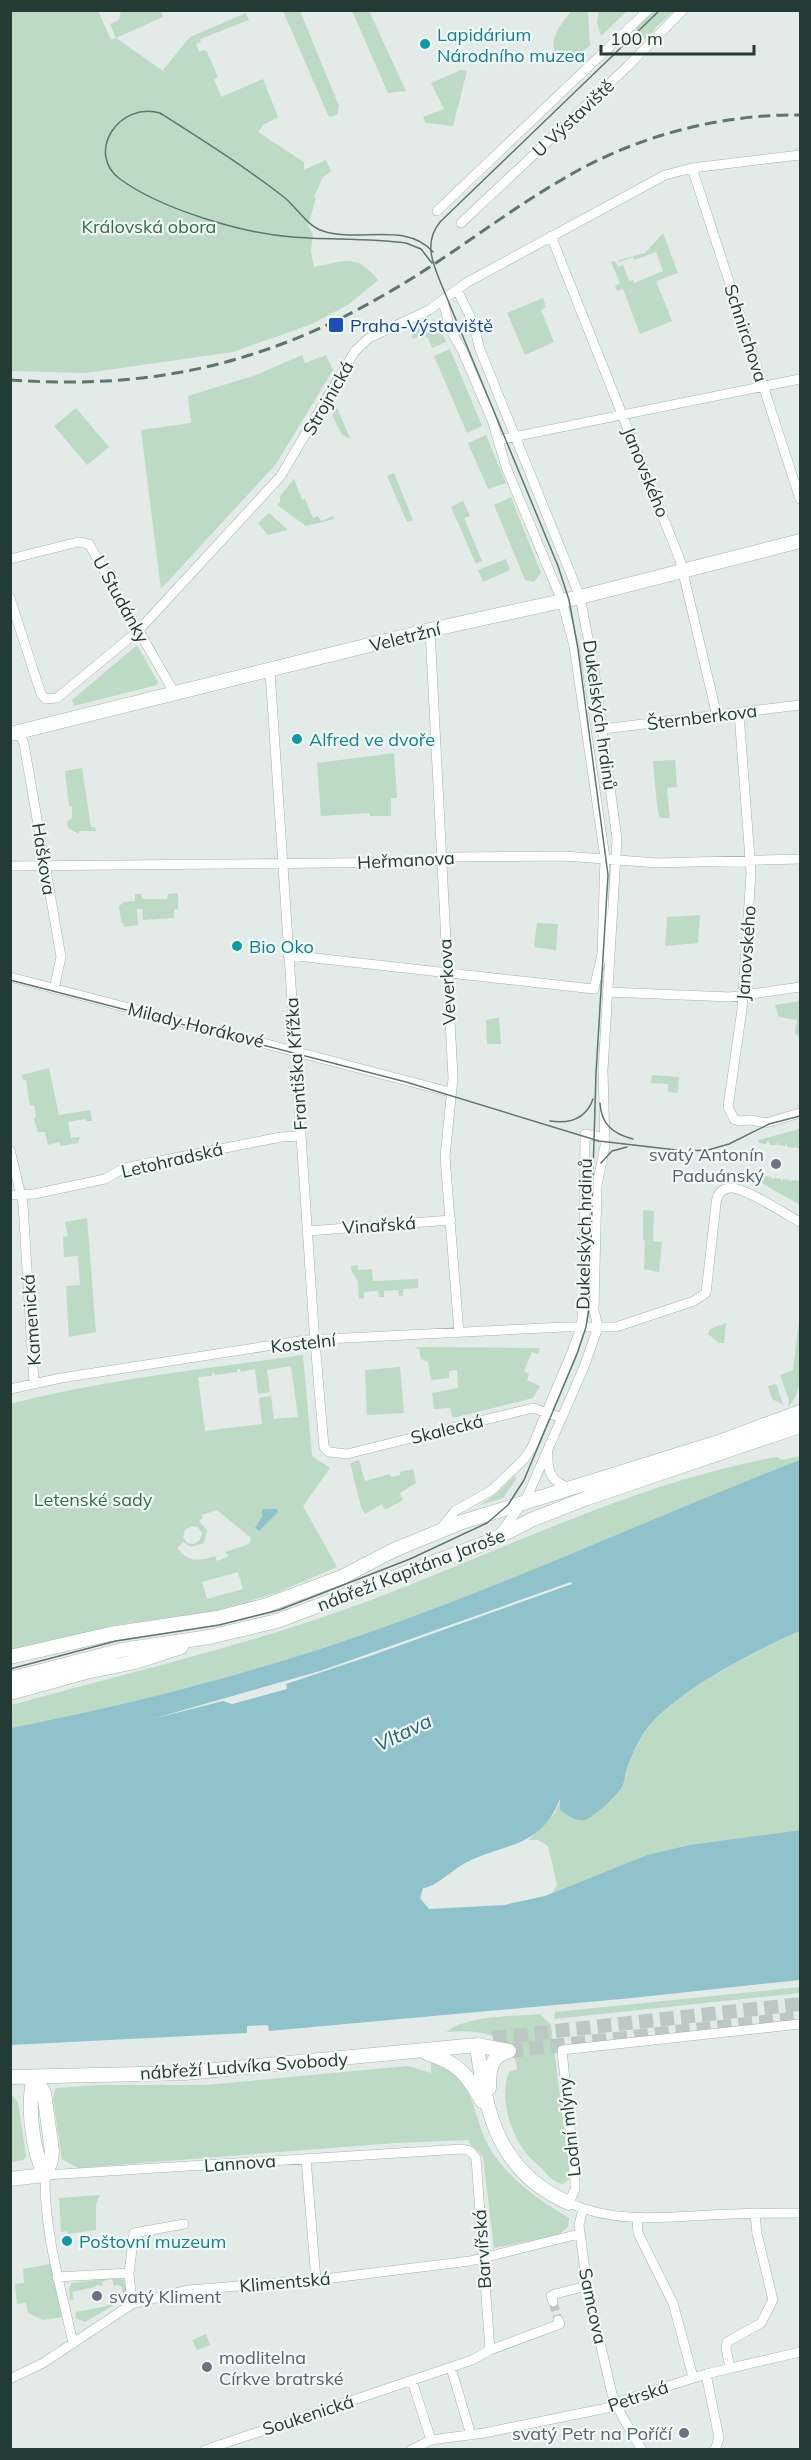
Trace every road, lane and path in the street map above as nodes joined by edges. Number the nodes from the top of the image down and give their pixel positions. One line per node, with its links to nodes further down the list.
1 (648, 10): 5 (street, U Výstaviště)
2 (683, 10): 6 (street, U Výstaviště)
3 (801, 155): 4 (street, Strojnická)
4 (692, 168): 7 (street, Strojnická); 11 (street, Schnirchova)
5 (437, 211)
6 (461, 223)
7 (551, 236): 8 (street, Strojnická); 12 (street, Janovského)
8 (457, 290): 9 (street, Strojnická); 13 (street, Dukelských hrdinů)
9 (442, 301): 14 (street, Dukelských hrdinů); 23 (street, Strojnická)
10 (801, 379): 11 (street)
11 (764, 386): 12 (street); 15 (street, Schnirchova)
12 (622, 414): 13 (street); 18 (street, Janovského)
13 (517, 437): 14 (street); 19 (street, Dukelských hrdinů)
14 (498, 440): 21 (street, Dukelských hrdinů)
15 (801, 499)
16 (801, 541): 18 (main road, Veletržní)
17 (10, 559): 23 (street, U Studánky)
18 (683, 571): 19 (main road, Veletržní); 28 (street, Janovského)
19 (580, 597): 21 (main road, Veletržní); 29 (street, Dukelských hrdinů)
20 (10, 598): 23 (street, Strojnická)
21 (562, 601): 22 (main road, Veletržní); 31 (street, Dukelských hrdinů)
22 (429, 630): 24 (main road, Veletržní); 34 (street, Veverkova)
23 (138, 631): 25 (street, U Studánky)
24 (270, 671): 25 (main road, Veletržní); 36 (street, Františka Křížka)
25 (175, 694): 30 (main road, Veletržní)
26 (801, 705): 27 (street, Šternberkova)
27 (739, 713): 28 (street, Šternberkova); 35 (street, Janovského)
28 (717, 716): 29 (street, Šternberkova)
29 (603, 729): 32 (street, Dukelských hrdinů)
30 (12, 734): 38 (street, Haškova)
31 (606, 858): 32 (street, Heřmanova); 34 (street, Heřmanova); 40 (street, Dukelských hrdinů)
32 (617, 859): 35 (street, Heřmanova); 44 (street, Dukelských hrdinů)
33 (801, 859): 35 (street, Heřmanova)
34 (441, 860): 36 (street, Heřmanova); 40 (street, Veverkova)
35 (751, 861): 45 (street, Janovského)
36 (282, 863): 38 (street, Heřmanova); 39 (street, Františka Křížka)
37 (10, 866): 38 (street, Heřmanova)
38 (46, 866): 43 (street, Haškova)
39 (288, 955): 40 (street); 46 (street, Františka Křížka)
40 (446, 972): 47 (street, Veverkova)
41 (10, 977): 43 (street, Milady Horákové)
42 (801, 987): 45 (street)
43 (54, 989): 46 (street, Milady Horákové)
44 (609, 992): 45 (street); 50 (street, Dukelských hrdinů)
45 (742, 996): 48 (street, Janovského)
46 (296, 1051): 47 (street, Milady Horákové); 49 (street, Františka Křížka)
47 (450, 1092): 54 (street, Veverkova)
48 (801, 1113)
49 (300, 1136): 52 (street, Letohradská); 56 (street, Františka Křížka)
50 (605, 1138): 57 (street, Dukelských hrdinů); 58 (street, Dukelských hrdinů)
51 (10, 1150): 52 (street, Kamenická)
52 (22, 1194): 53 (street, Letohradská); 61 (street, Kamenická)
53 (10, 1195)
54 (451, 1220): 56 (street, Vinařská); 59 (street, Veverkova)
55 (801, 1222): 58 (street, Kostelní)
56 (308, 1231): 60 (street, Františka Křížka)
57 (581, 1327): 58 (street, Kostelní); 59 (street, Kostelní); 64 (street, Dukelských hrdinů)
58 (598, 1327): 66 (street, Dukelských hrdinů)
59 (459, 1333): 60 (street, Kostelní)
60 (315, 1340): 61 (street, Kostelní); 69 (street, Františka Křížka)
61 (34, 1383): 62 (street, Kostelní)
62 (10, 1389)
63 (801, 1400): 65 (main road)
64 (547, 1412): 66 (street, Skalecká); 69 (street, Skalecká); 72 (street, Dukelských hrdinů)
65 (794, 1415): 70 (main road, nábřeží Kapitána Jaroše)
66 (562, 1418): 68 (street, Dukelských hrdinů)
67 (797, 1430): 73 (main road, nábřeží Kapitána Jaroše)
68 (549, 1451): 70 (street); 71 (street, Dukelských hrdinů)
69 (332, 1453)
70 (573, 1488): 71 (main road, nábřeží Kapitána Jaroše)
71 (523, 1504): 72 (main road, nábřeží Kapitána Jaroše); 73 (street, Dukelských hrdinů)
72 (438, 1532): 75 (main road, nábřeží Kapitána Jaroše)
73 (489, 1542): 74 (main road, nábřeží Kapitána Jaroše)
74 (238, 1631): 76 (main road, nábřeží Kapitána Jaroše); 77 (main road)
75 (10, 1657)
76 (10, 1679)
77 (10, 1693)
78 (801, 2024): 89 (street, Lodní mlýny)
79 (493, 2038): 80 (main road)
80 (477, 2045): 81 (main road, nábřeží Ludvíka Svobody); 84 (main road); 84 (main road)
81 (422, 2051): 83 (main road, nábřeží Ludvíka Svobody); 84 (main road)
82 (10, 2077): 83 (main road, nábřeží Ludvíka Svobody)
83 (34, 2077): 87 (main road)
84 (488, 2114): 89 (main road)
85 (470, 2151): 86 (street, Lannova); 96 (street, Barvířská)
86 (306, 2159): 87 (street, Lannova); 99 (street)
87 (45, 2175): 88 (main road, Lannova); 98 (street)
88 (10, 2179)
89 (569, 2203): 90 (street)
90 (583, 2209): 93 (street); 95 (street, Samcova)
91 (755, 2213): 92 (street); 93 (street); 107 (street)
92 (801, 2213)
93 (637, 2219): 110 (street)
94 (184, 2224): 97 (street)
95 (579, 2234): 96 (street, Klimentská); 100 (street, Samcova)
96 (484, 2258): 99 (street, Klimentská); 105 (street, Barvířská)
97 (129, 2273): 98 (street); 102 (street)
98 (57, 2277): 104 (street)
99 (316, 2280): 102 (street, Klimentská)
100 (587, 2286): 101 (street); 113 (street, Samcova)
101 (553, 2302)
102 (132, 2304): 104 (street, Klimentská)
103 (558, 2320): 105 (street)
104 (73, 2343): 111 (street, Klimentská)
105 (490, 2350): 108 (street)
106 (801, 2352): 107 (street, Petrská)
107 (730, 2368): 109 (street, Petrská)
108 (447, 2369): 112 (street, Soukenická); 114 (street)
109 (706, 2374): 110 (street, Petrská); 119 (street)
110 (693, 2378): 113 (street, Petrská)
111 (10, 2379)
112 (412, 2381): 115 (street); 117 (street, Soukenická)
113 (615, 2403): 114 (street, Petrská); 118 (street, Samcova)
114 (472, 2434): 115 (street, Petrská)
115 (430, 2440): 116 (street, Petrská)
116 (414, 2448)
117 (205, 2450)
118 (642, 2450)
119 (715, 2450)

